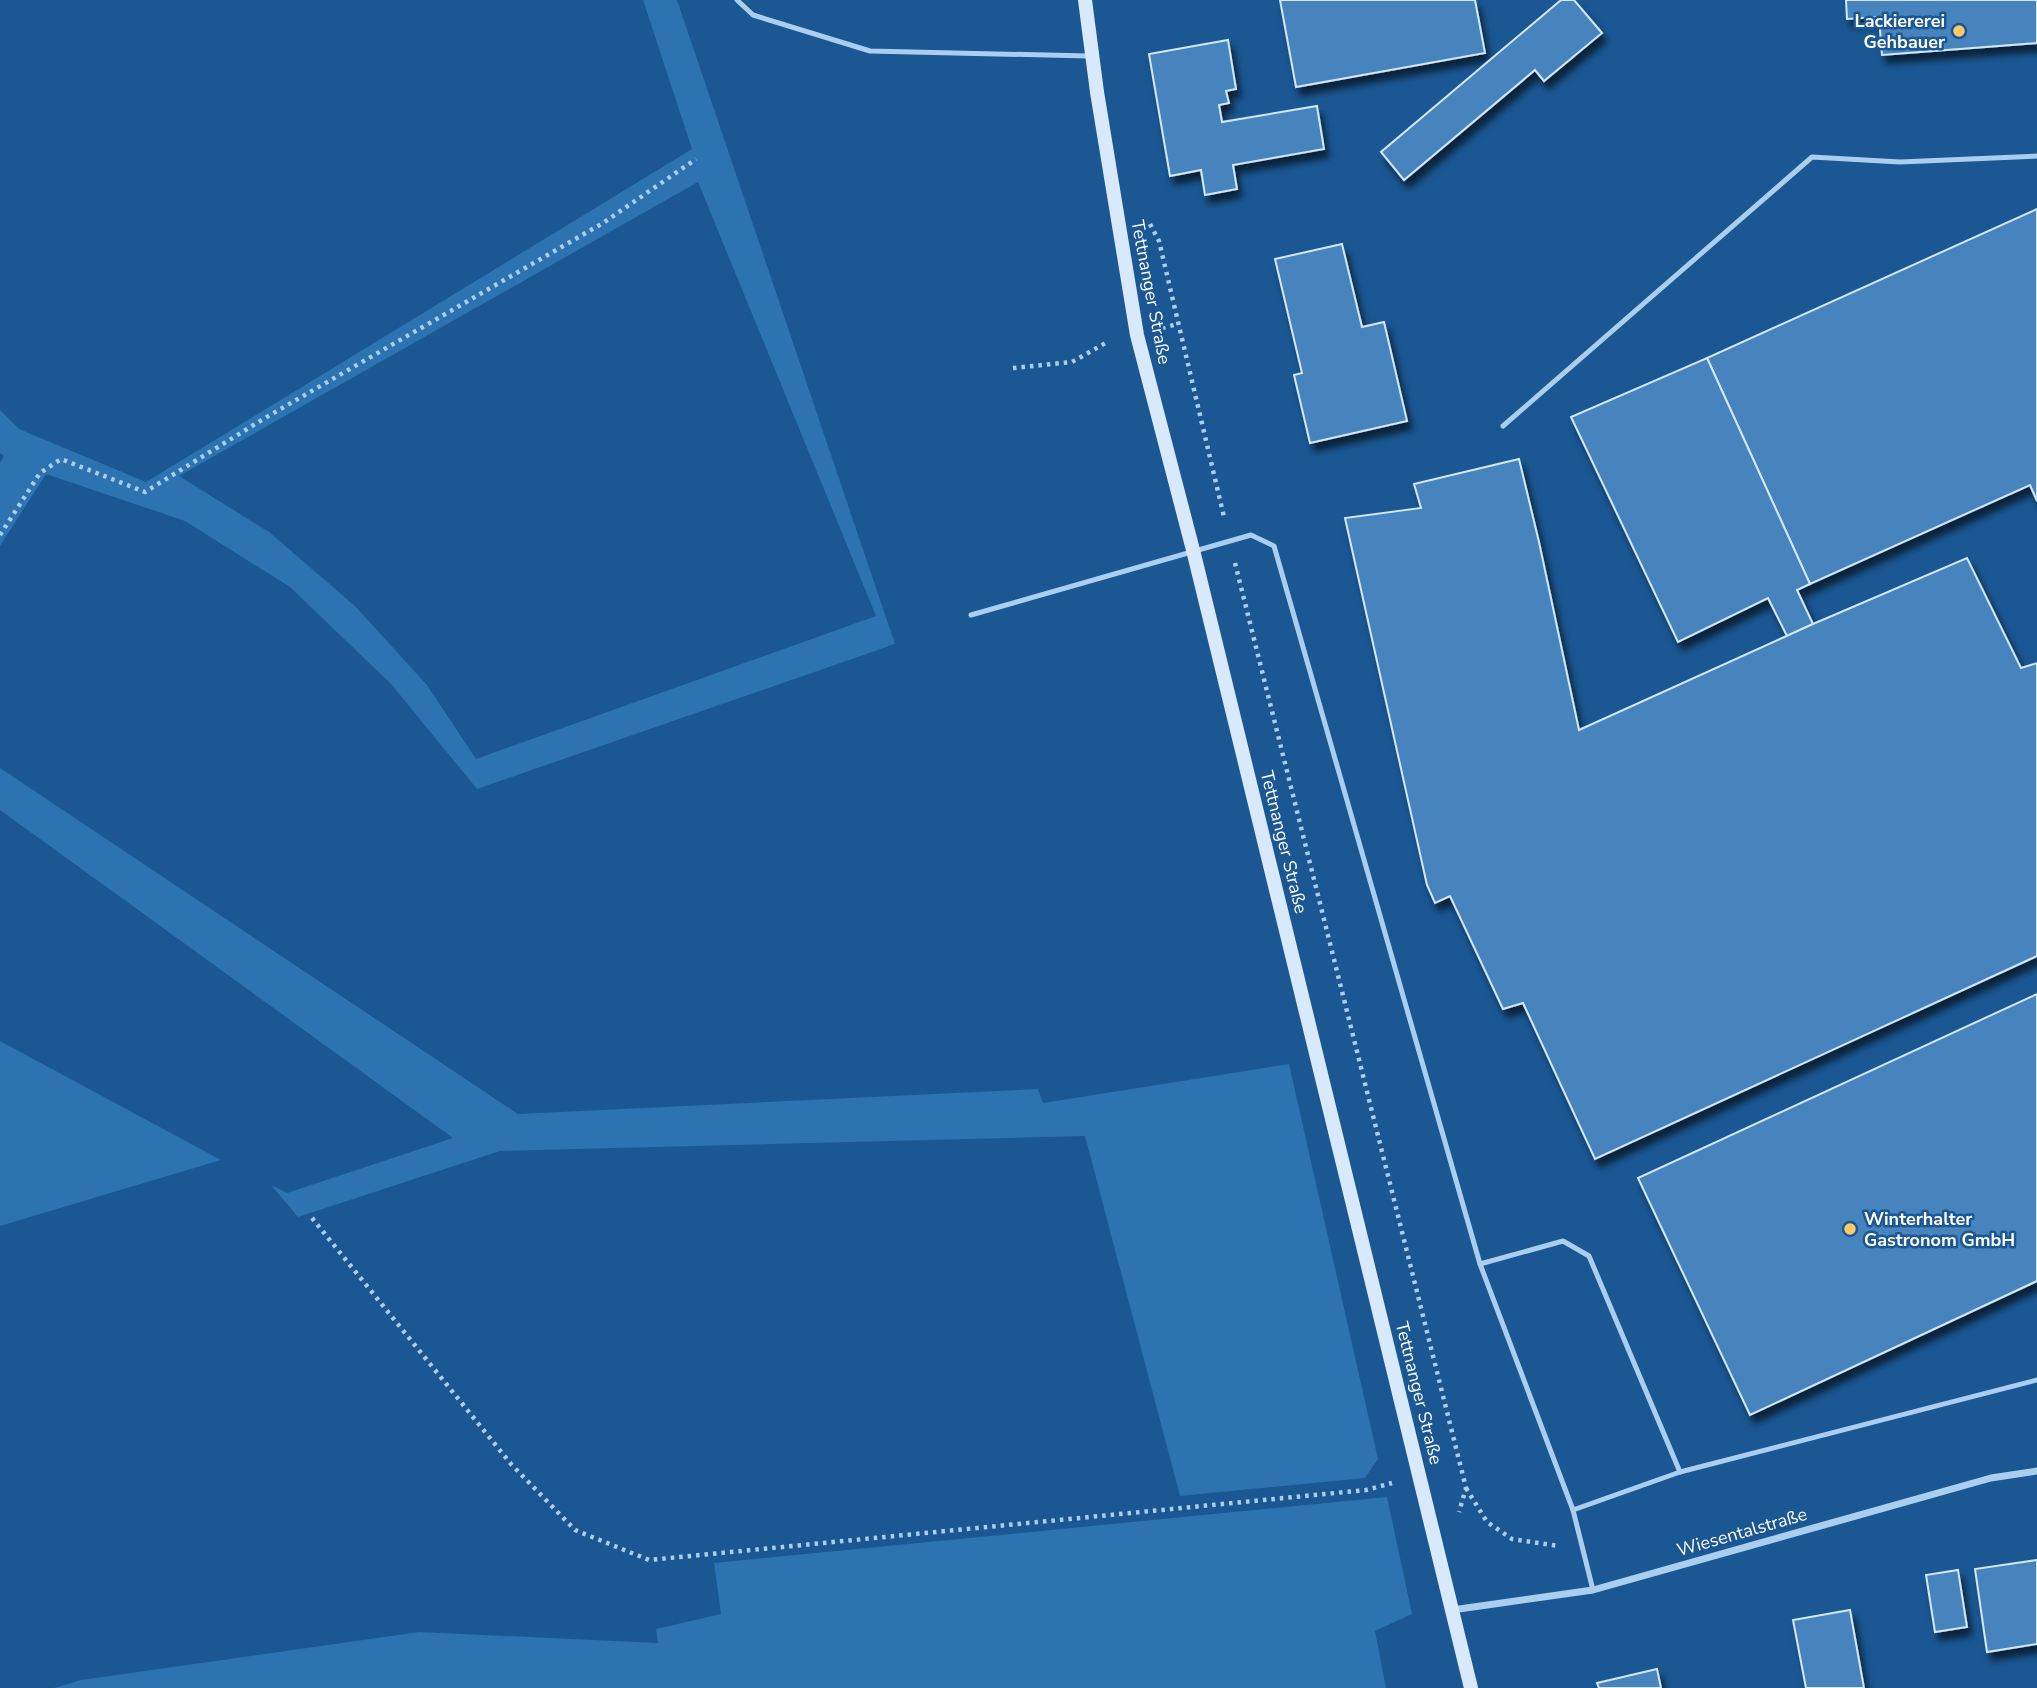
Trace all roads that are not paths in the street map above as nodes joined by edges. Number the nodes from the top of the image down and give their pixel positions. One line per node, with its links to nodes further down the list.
1 (737, 0): 3 (lane)
2 (1086, 0): 3 (main road, Tettnanger Straße)
3 (1093, 56): 6 (main road, Tettnanger Straße)
4 (2037, 156): 5 (lane)
5 (1503, 426)
6 (1193, 550): 7 (lane); 8 (lane); 14 (main road, Tettnanger Straße)
7 (971, 615)
8 (1480, 1264): 11 (lane); 12 (lane)
9 (2037, 1380): 11 (lane)
10 (2037, 1471): 13 (street, Wiesentalstraße)
11 (1680, 1472): 12 (lane)
12 (1573, 1510): 13 (lane)
13 (1593, 1590): 14 (street, Wiesentalstraße)
14 (1452, 1610): 15 (main road, Tettnanger Straße)
15 (1471, 1688)

